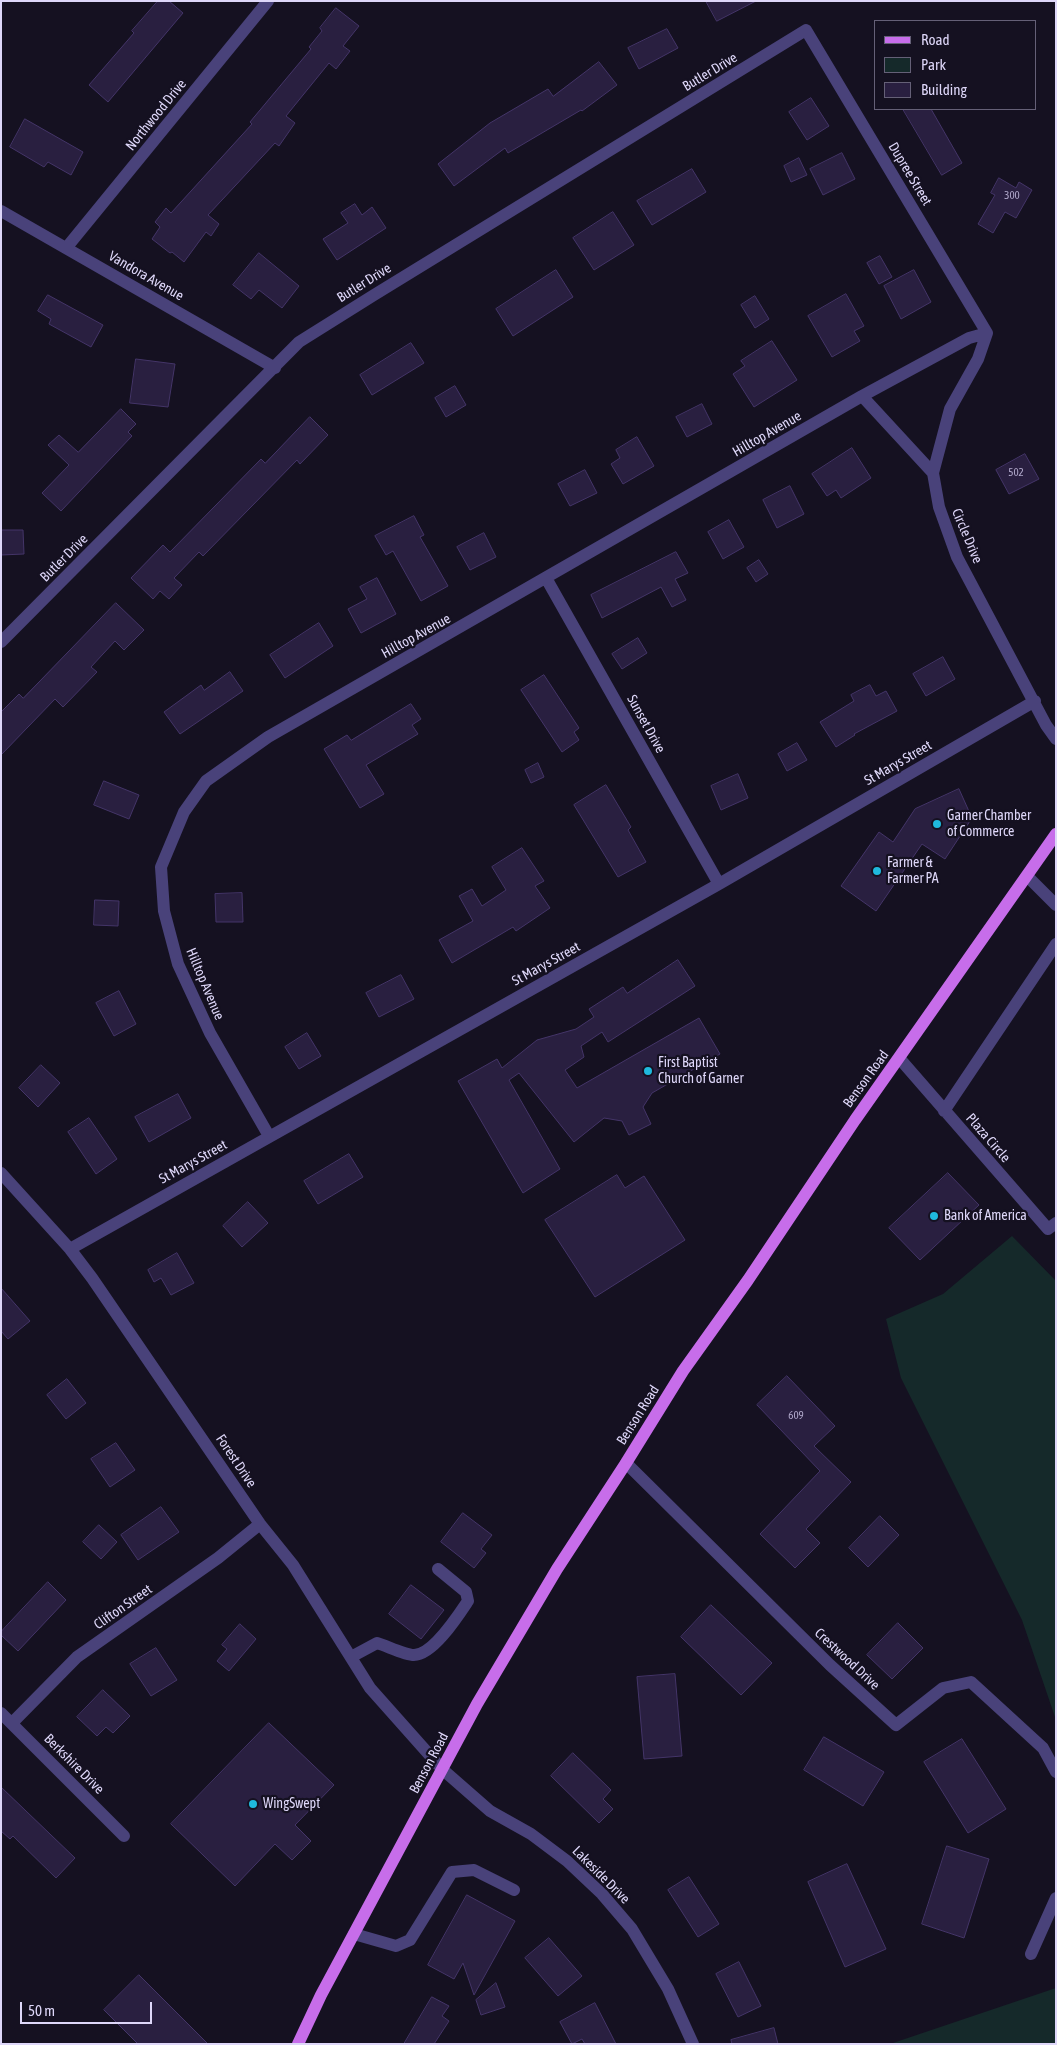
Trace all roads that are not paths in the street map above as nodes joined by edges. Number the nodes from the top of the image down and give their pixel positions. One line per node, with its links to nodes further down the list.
1 (268, 1): 4 (street, Northwood Drive)
2 (806, 30): 5 (street, Dupree Street); 6 (street, Butler Drive)
3 (1, 211): 4 (street, Vandora Avenue)
4 (67, 247): 6 (street, Vandora Avenue)
5 (987, 334): 7 (street, Hilltop Avenue); 8 (street, Circle Drive)
6 (275, 368): 10 (street, Butler Drive)
7 (862, 396): 8 (street); 9 (street, Hilltop Avenue)
8 (933, 473): 11 (street, Circle Drive)
9 (546, 578): 15 (street, Sunset Drive); 20 (street, Hilltop Avenue)
10 (2, 641)
11 (1035, 701): 12 (street, Circle Drive); 15 (street, St Marys Street)
12 (1056, 739)
13 (1056, 834): 14 (main road, Benson Road)
14 (1027, 876): 16 (street); 18 (main road, Benson Road)
15 (719, 884): 20 (street, St Marys Street)
16 (1056, 905)
17 (1056, 944): 19 (street)
18 (900, 1059): 19 (street, Plaza Circle); 25 (main road, Benson Road)
19 (944, 1111): 22 (street, Plaza Circle)
20 (270, 1136): 24 (street, St Marys Street)
21 (1, 1173): 24 (street, Forest Drive)
22 (1052, 1226): 23 (street, Plaza Circle)
23 (1056, 1240)
24 (70, 1249): 26 (street, Forest Drive)
25 (626, 1464): 31 (main road, Benson Road); 32 (street, Crestwood Drive)
26 (260, 1524): 28 (street, Forest Drive); 30 (street, Clifton Street)
27 (438, 1569): 28 (street)
28 (350, 1657): 31 (street, Forest Drive)
29 (1, 1713): 30 (street, Berkshire Drive)
30 (12, 1723): 33 (street, Berkshire Drive)
31 (442, 1770): 36 (main road, Benson Road); 39 (street, Lakeside Drive)
32 (1056, 1772)
33 (124, 1836)
34 (514, 1890): 36 (street)
35 (1056, 1898): 37 (street)
36 (354, 1934): 38 (main road, Benson Road)
37 (1031, 1954)
38 (298, 2044)
39 (693, 2044)

